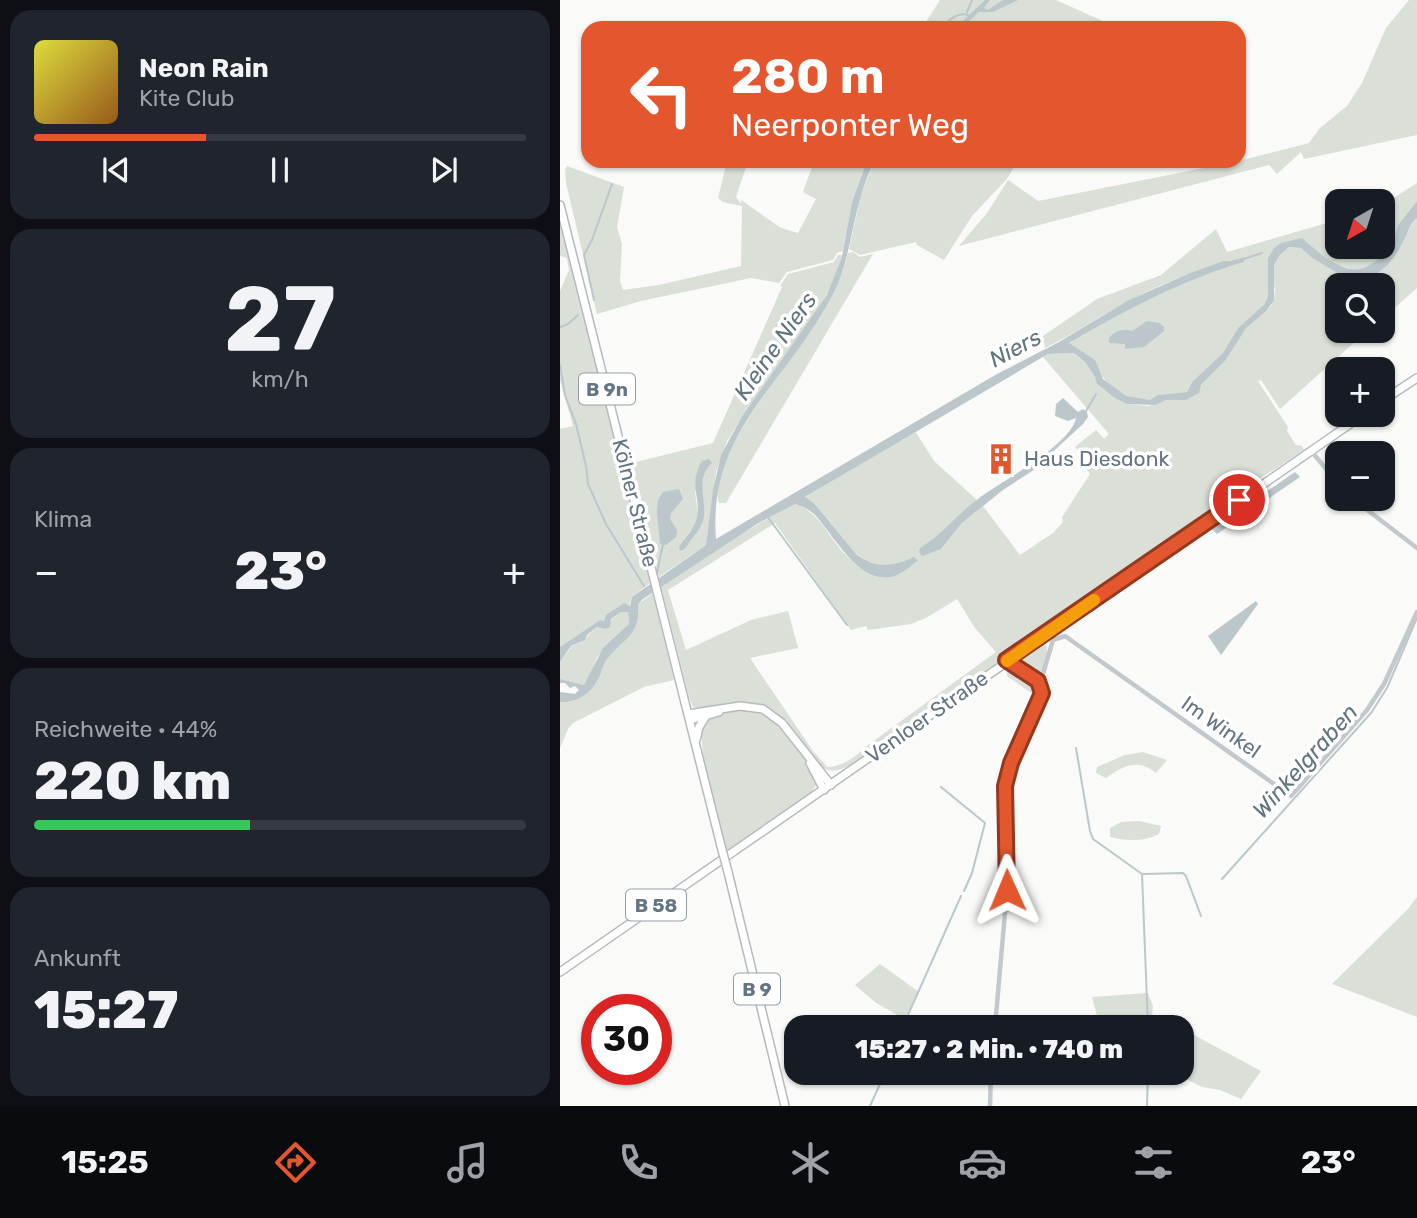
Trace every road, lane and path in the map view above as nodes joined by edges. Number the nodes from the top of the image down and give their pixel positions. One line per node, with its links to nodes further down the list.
1 (560, 205): 9 (main road, Kölner Straße / B 9n)
2 (1417, 378): 3 (main road)
3 (1395, 392)
4 (1346, 427): 5 (main road, Venloer Straße / B 58)
5 (1311, 451): 6 (street); 11 (main road, Venloer Straße / B 58)
6 (1325, 468)
7 (1369, 511): 8 (street)
8 (1417, 548)
9 (650, 560): 15 (main road, Kölner Straße / B 9)
10 (1417, 612): 12 (street, Im Winkel)
11 (1006, 660): 12 (street); 19 (main road, Venloer Straße / B 58)
12 (1038, 681): 22 (street)
13 (732, 706): 14 (main road); 15 (main road); 17 (main road)
14 (706, 716): 15 (main road); 16 (main road)
15 (689, 717): 16 (main road, B 9)
16 (696, 744): 24 (main road, B 9, bridge)
17 (806, 756): 18 (main road); 20 (main road)
18 (822, 772): 19 (main road); 20 (main road)
19 (846, 774): 20 (main road, Venloer Straße / B 58)
20 (827, 787): 21 (main road, Venloer Straße / B 58)
21 (560, 972)
22 (996, 1015)
23 (991, 1085): 25 (street)
24 (785, 1106)
25 (990, 1106)

